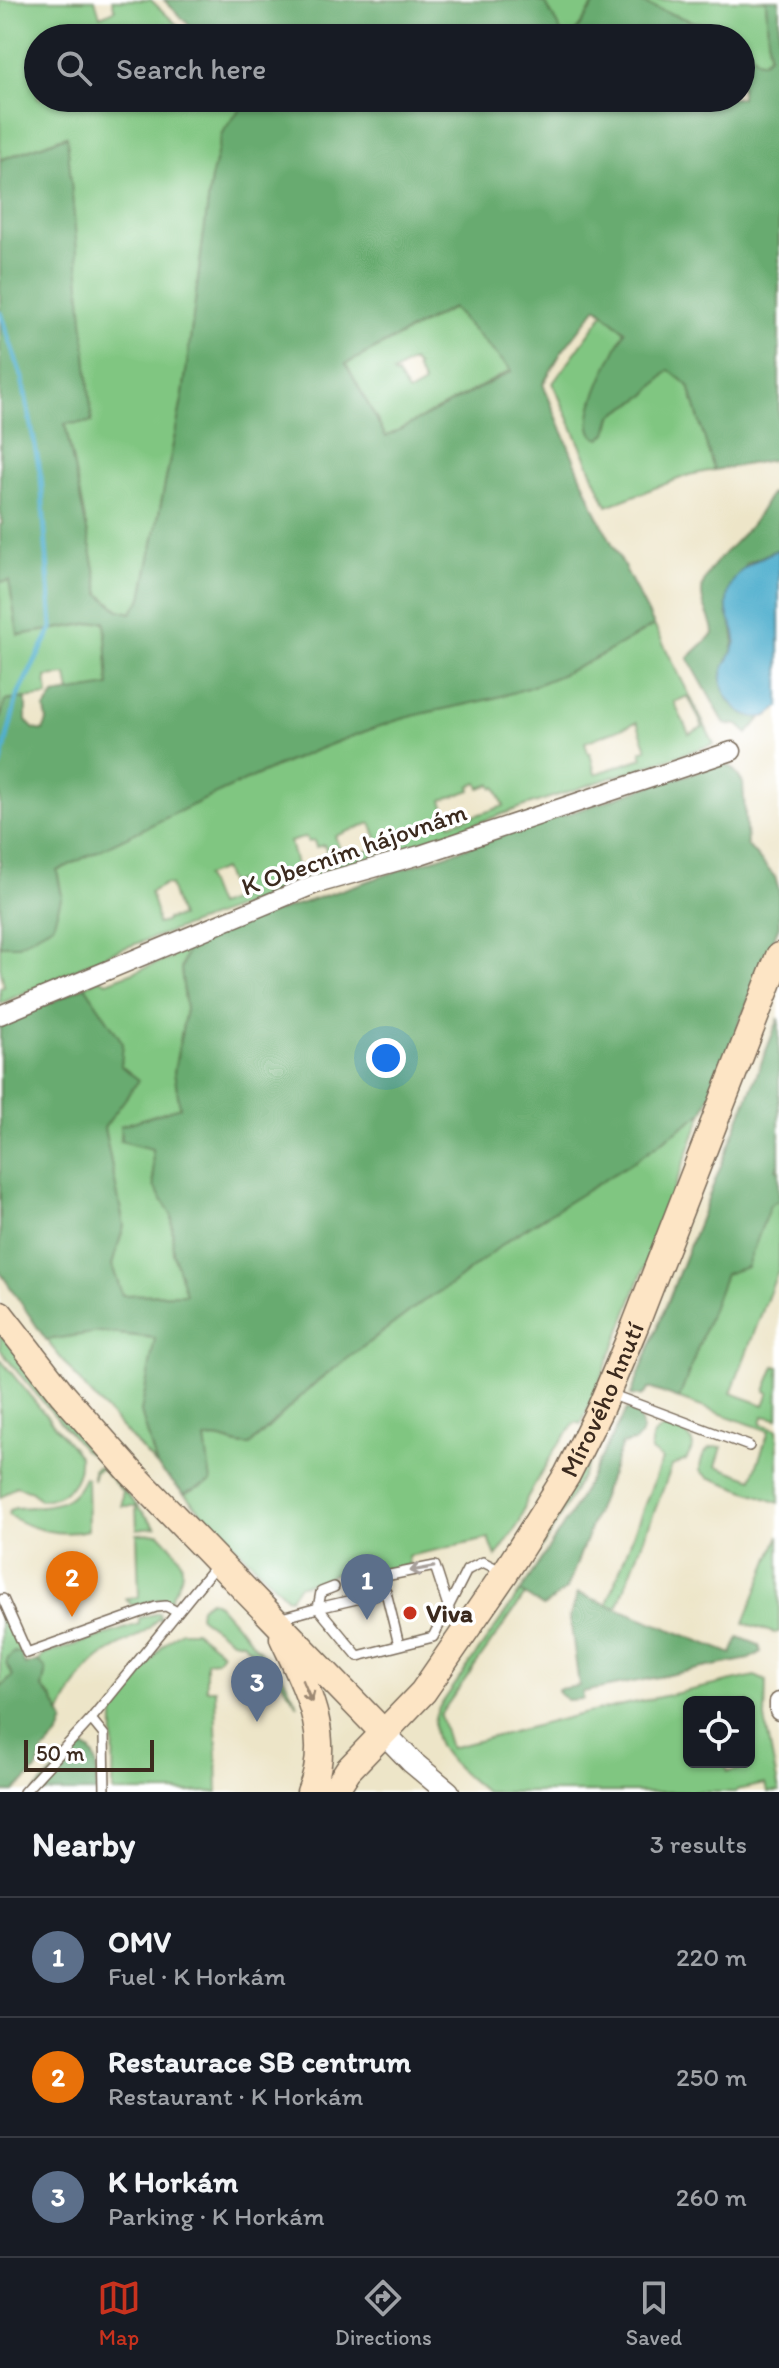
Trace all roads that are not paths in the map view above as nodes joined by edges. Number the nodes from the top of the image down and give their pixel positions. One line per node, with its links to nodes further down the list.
1 (732, 751): 3 (street, K Obecním hájovnám)
2 (779, 956): 5 (main road, Mírového hnutí)
3 (0, 1015)
4 (0, 1314): 7 (main road)
5 (607, 1393): 6 (lane); 8 (main road, Mírového hnutí)
6 (749, 1446)
7 (218, 1562): 14 (lane); 15 (main road)
8 (505, 1573): 13 (lane); 20 (main road, Mírového hnutí)
9 (365, 1580): 13 (lane, one-way to 9)
10 (334, 1587): 12 (lane)
11 (3, 1599): 14 (lane)
12 (318, 1608): 15 (lane); 16 (lane); 16 (lane)
13 (449, 1609): 16 (lane)
14 (177, 1612): 19 (lane)
15 (274, 1620): 20 (main road); 23 (main road, one-way to 23)
16 (399, 1645)
17 (779, 1702): 18 (street)
18 (779, 1711)
19 (91, 1719): 21 (lane); 22 (lane)
20 (383, 1732): 24 (main road, Mírového hnutí); 25 (street)
21 (24, 1792)
22 (105, 1792)
23 (310, 1792)
24 (334, 1792)
25 (448, 1792)

